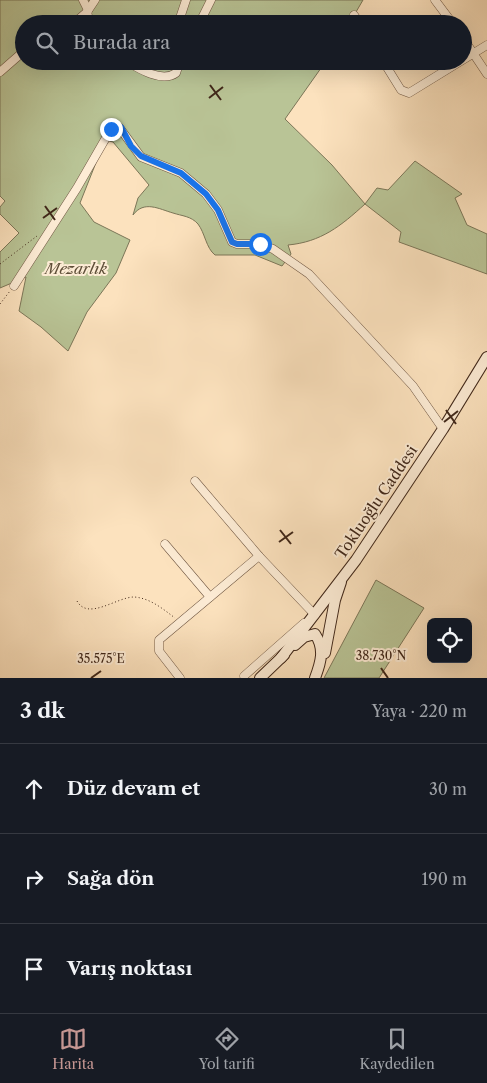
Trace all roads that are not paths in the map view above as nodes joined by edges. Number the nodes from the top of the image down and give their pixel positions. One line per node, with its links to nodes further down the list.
1 (83, 0): 6 (street)
2 (95, 0): 6 (street)
3 (186, 0): 9 (street)
4 (210, 0): 10 (street)
5 (436, 0): 11 (street)
6 (87, 11): 7 (street); 8 (street)
7 (83, 15)
8 (88, 15)
9 (181, 15)
10 (203, 15)
11 (447, 15)
12 (487, 45): 14 (street)
13 (472, 51): 14 (street)
14 (475, 55): 15 (street); 22 (street)
15 (472, 57)
16 (15, 59): 21 (street)
17 (143, 70): 18 (street)
18 (177, 70)
19 (389, 70): 20 (street)
20 (449, 70)
21 (0, 72)
22 (487, 74)
23 (14, 286): 27 (street)
24 (487, 357): 26 (street, Tokluoğlu Caddesi)
25 (487, 368): 26 (street)
26 (471, 384): 27 (street, Tokluoğlu Caddesi)
27 (443, 429): 31 (street, Tokluoğlu Caddesi)
28 (195, 481): 30 (street)
29 (165, 544): 32 (street)
30 (259, 556): 32 (street); 33 (street)
31 (343, 576): 33 (street, Tokluoğlu Caddesi); 34 (street)
32 (210, 597): 39 (street)
33 (312, 618): 34 (street); 35 (street); 36 (street, Tokluoğlu Caddesi); 38 (street)
34 (330, 628): 35 (street); 37 (street)
35 (315, 634): 36 (street, Tokluoğlu Caddesi); 37 (street)
36 (280, 658): 40 (street, Tokluoğlu Caddesi)
37 (320, 666): 41 (street)
38 (244, 676)
39 (180, 678)
40 (260, 678)
41 (315, 678)

